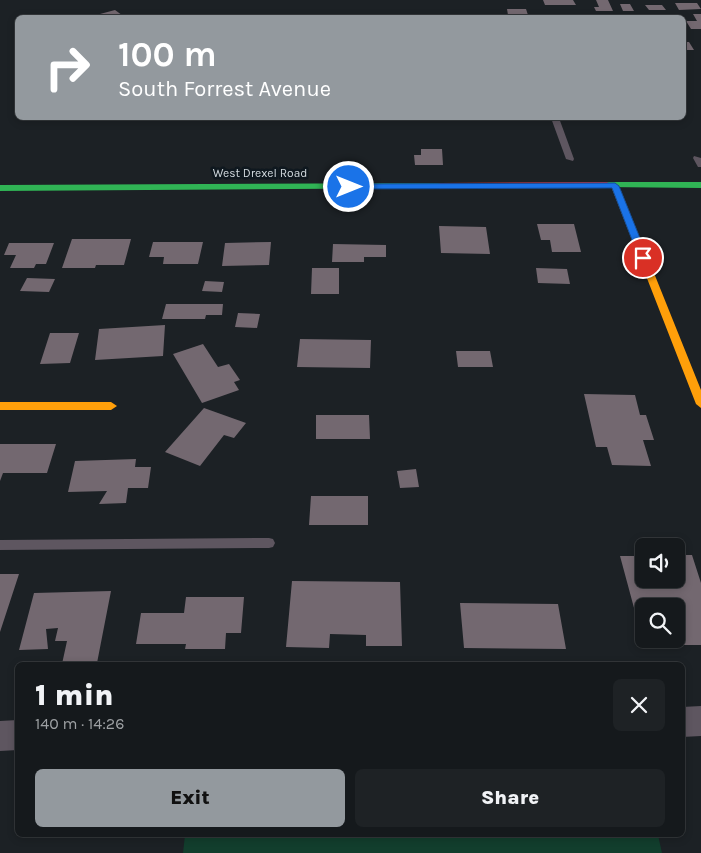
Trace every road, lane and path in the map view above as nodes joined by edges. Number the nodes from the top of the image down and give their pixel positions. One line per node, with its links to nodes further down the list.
1 (556, 120): 2 (lane)
2 (570, 159)
3 (701, 185): 4 (street, West Drexel Road)
4 (615, 186): 5 (street, West Drexel Road); 6 (street)
5 (0, 188)
6 (701, 404)
7 (0, 406): 8 (street)
8 (111, 406)
9 (269, 543): 10 (lane)
10 (0, 545)
11 (701, 721): 12 (street)
12 (685, 722)
13 (0, 736): 14 (street)
14 (15, 736)

